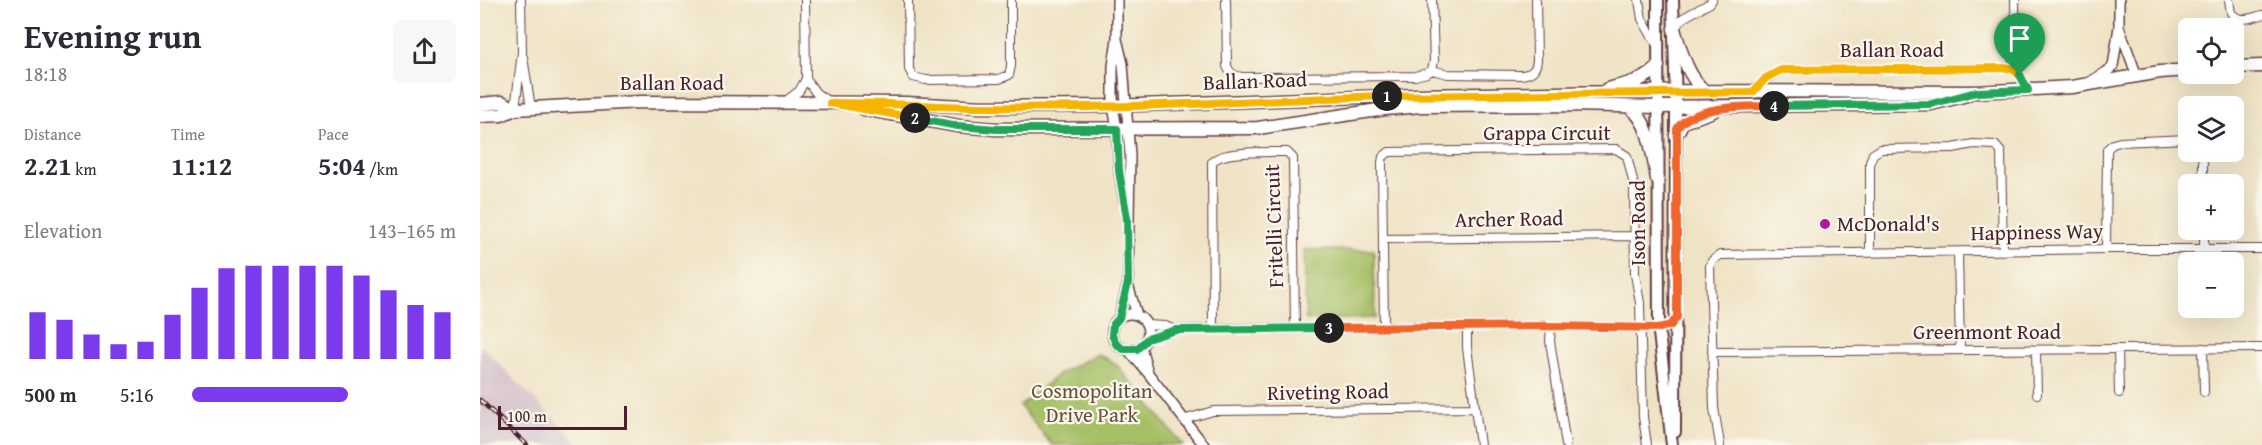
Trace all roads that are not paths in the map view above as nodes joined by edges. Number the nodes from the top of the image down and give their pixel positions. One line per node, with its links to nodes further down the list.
1 (521, 0): 20 (street)
2 (805, 0): 28 (street)
3 (908, 0): 4 (street)
4 (1011, 0)
5 (1117, 0): 40 (street)
6 (1226, 0): 25 (street)
7 (1432, 0): 25 (street)
8 (1536, 0): 25 (street)
9 (1639, 0): 19 (street)
10 (1658, 0): 19 (main road, Ison Road)
11 (1673, 0): 18 (main road, Ison Road)
12 (1712, 0): 18 (street)
13 (2015, 0): 24 (street)
14 (2119, 0): 17 (street)
15 (2229, 0): 16 (street)
16 (2262, 15)
17 (2119, 27): 27 (street); 29 (street)
18 (1674, 29): 31 (main road); 32 (main road, Ison Road)
19 (1658, 47): 21 (main road, Ison Road)
20 (522, 52): 45 (street); 46 (street)
21 (1658, 66): 35 (main road); 36 (main road, Ison Road)
22 (2262, 66): 23 (main road)
23 (2244, 67)
24 (2011, 68): 30 (street); 33 (street, Ballan Road)
25 (1432, 70)
26 (2178, 71): 27 (main road, Ballan Road)
27 (2137, 76): 29 (main road, Ballan Road)
28 (806, 79): 37 (street); 38 (street)
29 (2083, 85): 30 (main road, Ballan Road)
30 (2028, 90): 34 (main road, Ballan Road)
31 (1704, 91): 32 (main road, Ballan Road); 33 (main road, Ballan Road)
32 (1676, 92): 36 (main road, Ballan Road); 43 (main road, Ison Road)
33 (1753, 92): 34 (main road, Ballan Road)
34 (1976, 92): 44 (main road, Ballan Road)
35 (1588, 93): 36 (main road, Ballan Road); 40 (main road, Ballan Road)
36 (1658, 93): 42 (main road, Ison Road)
37 (783, 103): 38 (main road, Ballan Road); 45 (main road, Ballan Road)
38 (830, 103): 40 (main road, Ballan Road); 48 (main road, Ballan Road)
39 (480, 104): 46 (main road, Ballan Road)
40 (1119, 106): 48 (street)
41 (1629, 107): 42 (main road, Ballan Road); 48 (main road, Ballan Road); 51 (main road)
42 (1658, 107): 43 (main road, Ballan Road); 51 (main road, Ison Road)
43 (1676, 107): 44 (main road, Ballan Road); 49 (main road, Ison Road)
44 (1732, 107): 49 (main road)
45 (531, 108): 46 (main road, Ballan Road)
46 (514, 109): 47 (main road, Ballan Road)
47 (480, 116)
48 (1123, 129): 52 (street); 52 (street)
49 (1676, 135): 64 (main road, Ison Road)
50 (2178, 139): 56 (street)
51 (1657, 180): 72 (main road, Ison Road)
52 (1127, 218): 62 (street)
53 (1635, 236): 54 (street, Archer Road); 54 (street, Grappa Circuit); 71 (street, Grappa Circuit)
54 (1383, 239): 70 (street, Grappa Circuit)
55 (2204, 240): 57 (street)
56 (2106, 249): 57 (street, Happiness Way); 59 (street, Happiness Way)
57 (2204, 249): 58 (street, Happiness Way)
58 (2262, 249)
59 (2003, 251): 60 (street); 61 (street, Happiness Way)
60 (1870, 252): 61 (street, Happiness Way); 82 (street, Happiness Way)
61 (1958, 252): 80 (street)
62 (1128, 283): 63 (street); 65 (street)
63 (1137, 315): 65 (street); 66 (street)
64 (1677, 317): 72 (main road); 93 (main road, Ison Road)
65 (1119, 318): 79 (street)
66 (1147, 325): 74 (street); 75 (street)
67 (1551, 326): 68 (street); 71 (street); 91 (street)
68 (1467, 327): 70 (street); 87 (street)
69 (1295, 328): 70 (street); 73 (street); 73 (street, Fritelli Circuit)
70 (1384, 328)
71 (1640, 328): 72 (street); 92 (street, Grappa Circuit)
72 (1659, 328): 93 (main road, Ison Road)
73 (1213, 329): 74 (street)
74 (1176, 330): 75 (street)
75 (1144, 343): 79 (street); 83 (street)
76 (2204, 348): 77 (street, Greenmont Road); 78 (street, Greenmont Road); 84 (street)
77 (2262, 348)
78 (2118, 349): 81 (street, Greenmont Road); 85 (street)
79 (1128, 350): 83 (street)
80 (1960, 350): 81 (street, Greenmont Road); 82 (street, Greenmont Road)
81 (2036, 350): 86 (street)
82 (1712, 352): 94 (street, Happiness Way)
83 (1148, 373): 88 (street)
84 (2204, 392)
85 (2119, 393)
86 (2037, 394)
87 (1475, 408): 88 (street, Riveting Road); 90 (street)
88 (1183, 420): 89 (street)
89 (1204, 445)
90 (1480, 445)
91 (1566, 445)
92 (1647, 445)
93 (1674, 445)
94 (1720, 445)

